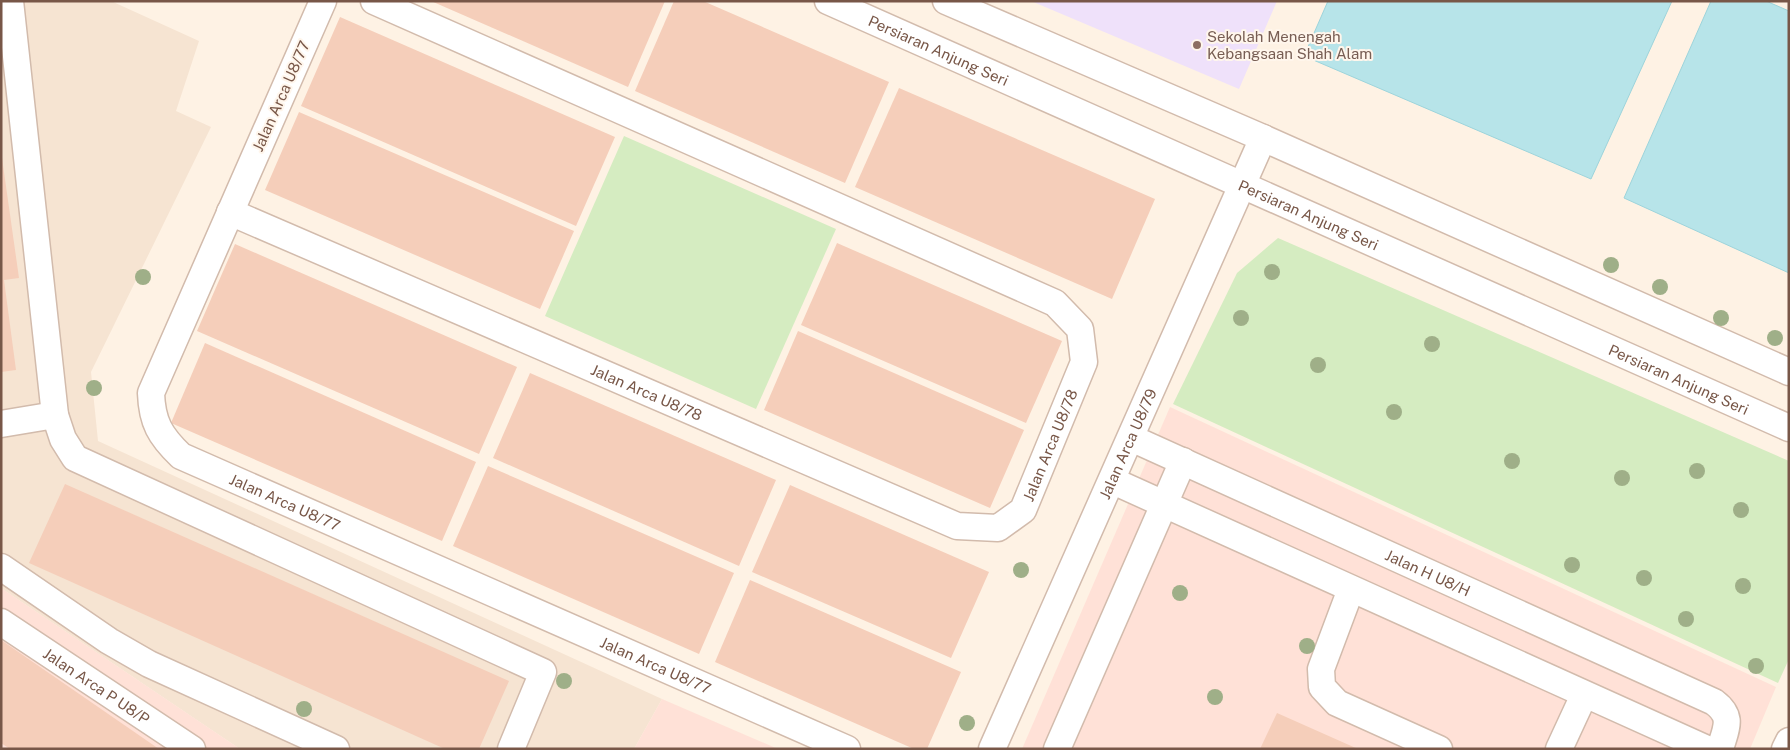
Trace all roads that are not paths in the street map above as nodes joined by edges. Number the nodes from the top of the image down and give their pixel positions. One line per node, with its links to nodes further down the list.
1 (10, 1): 10 (street)
2 (323, 1): 8 (street, Jalan Arca U8/77)
3 (374, 1): 8 (street, Jalan Arca U8/78)
4 (828, 1): 7 (street, Persiaran Anjung Seri)
5 (946, 1): 6 (street)
6 (1263, 138): 7 (street, Jalan Arca U8/79); 9 (street)
7 (1242, 187): 12 (street, Persiaran Anjung Seri); 13 (street, Jalan Arca U8/79)
8 (230, 212): 26 (street, Jalan Arca U8/77)
9 (1789, 372)
10 (55, 415): 11 (street); 25 (street)
11 (1, 424)
12 (1789, 428)
13 (1131, 438): 14 (street, Jalan H U8/H); 15 (street, Jalan Arca U8/79)
14 (1183, 461): 16 (street); 31 (street, Jalan H U8/H)
15 (1112, 481): 16 (street); 27 (street, Jalan Arca U8/79)
16 (1163, 503): 18 (street); 22 (street)
17 (1, 567): 24 (street)
18 (1350, 588): 20 (street); 28 (street)
19 (1, 622): 23 (street, Jalan Arca P U8/P)
20 (1584, 695): 29 (street); 30 (street)
21 (1789, 741): 32 (street)
22 (1060, 748)
23 (192, 749)
24 (336, 749)
25 (511, 749)
26 (847, 749)
27 (992, 749)
28 (1439, 749)
29 (1559, 749)
30 (1707, 749)
31 (1720, 749)
32 (1786, 749)

